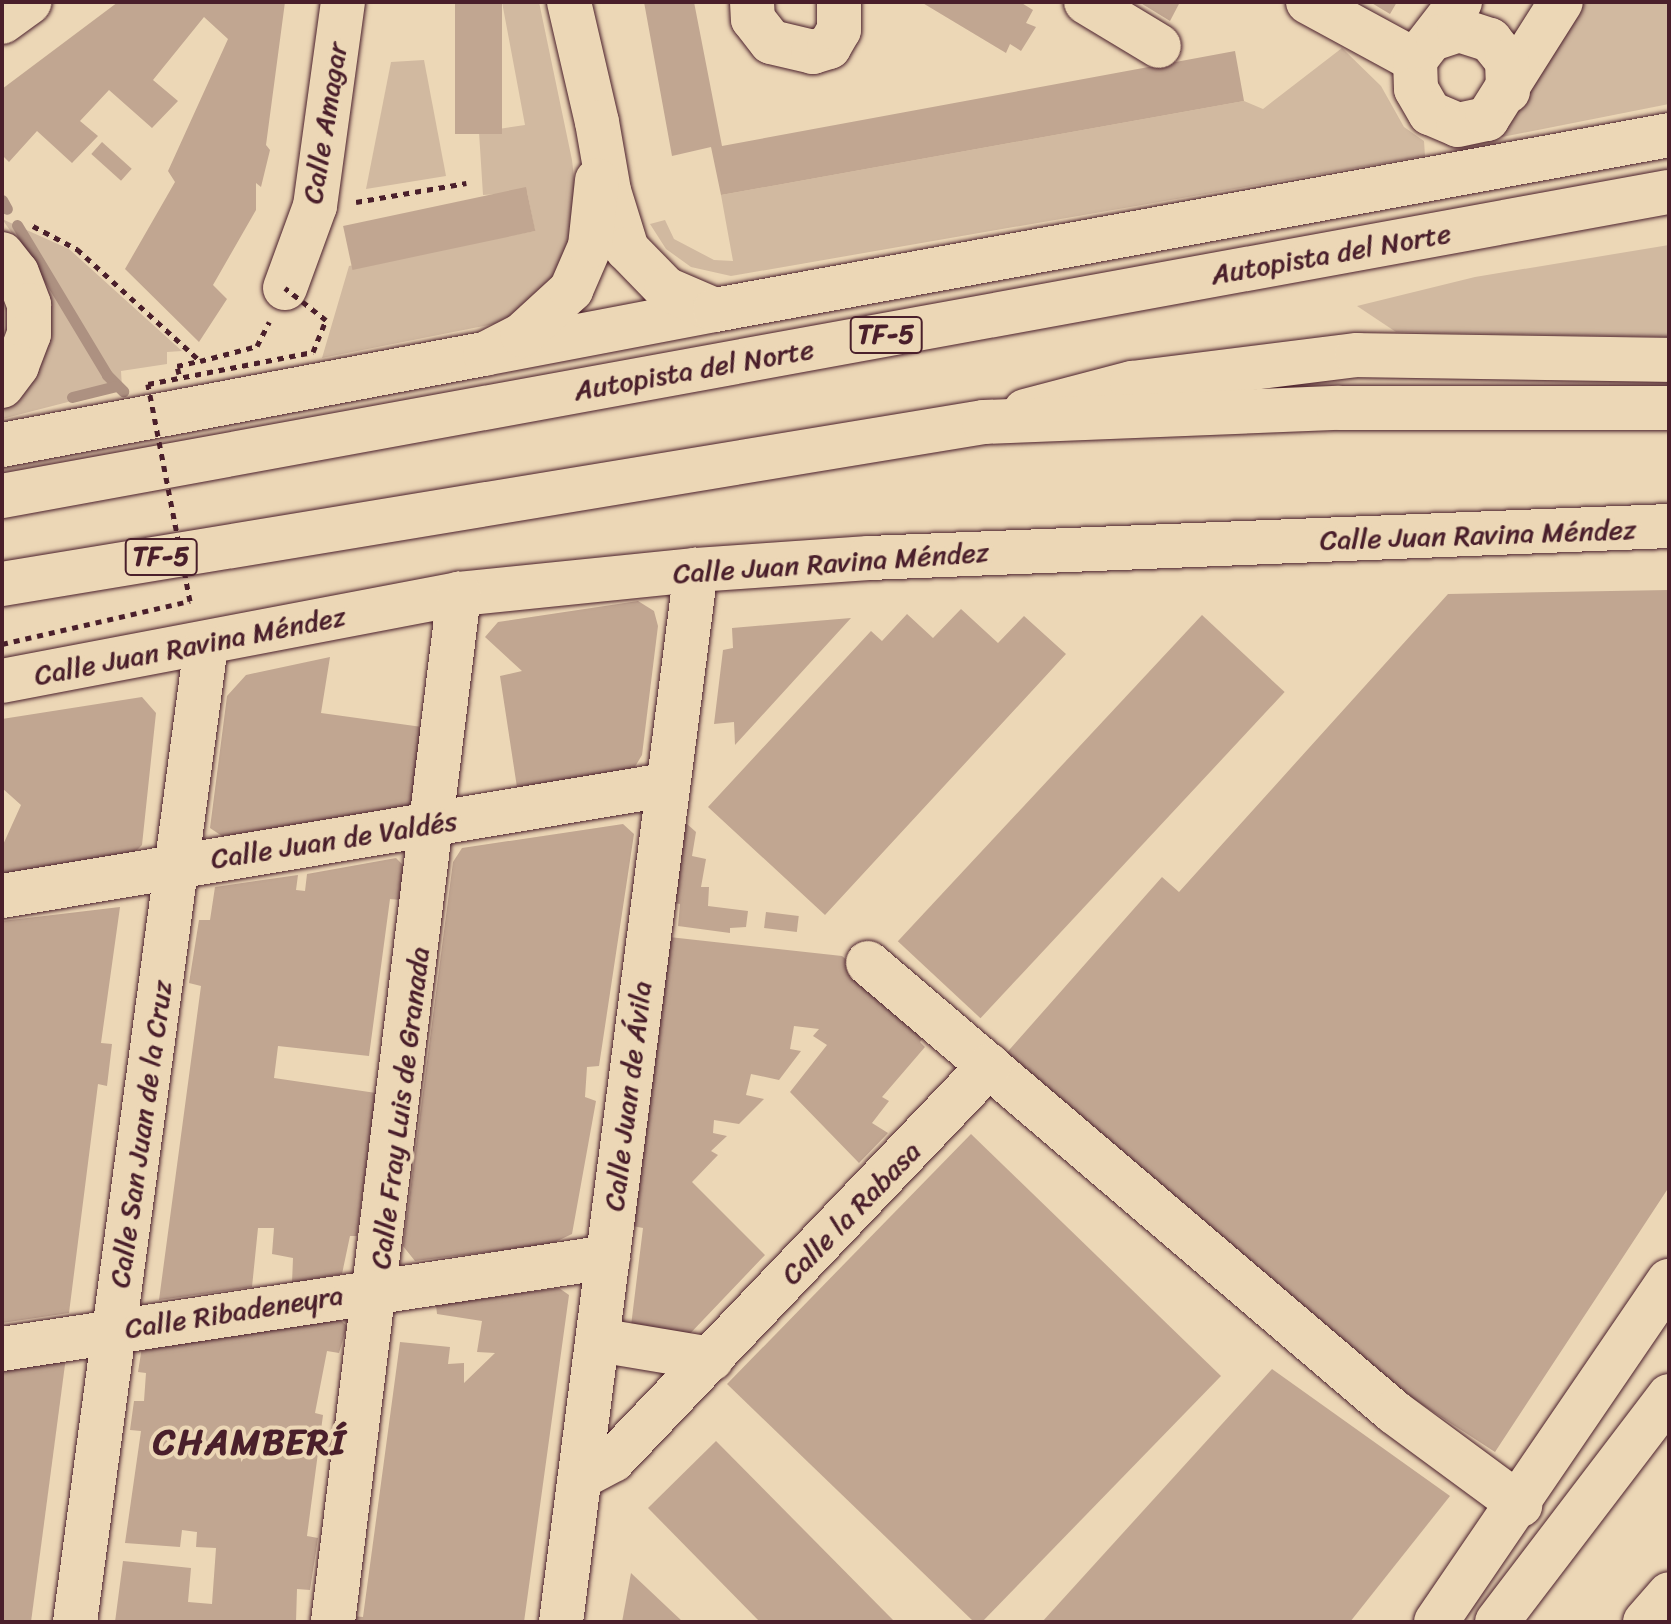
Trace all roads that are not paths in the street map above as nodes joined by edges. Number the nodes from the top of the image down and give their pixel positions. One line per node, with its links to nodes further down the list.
1 (30, 2): 9 (main road)
2 (343, 2): 17 (main road, Calle Amagar)
3 (569, 2): 13 (main road)
4 (752, 2): 5 (main road)
5 (839, 2)
6 (1086, 2): 11 (main road)
7 (1308, 2): 10 (main road)
8 (1561, 2): 12 (main road)
9 (2, 22)
10 (1438, 33): 12 (main road); 12 (main road)
11 (1159, 46)
12 (1508, 91)
13 (597, 122): 18 (main road); 19 (main road)
14 (1669, 135): 18 (main road)
15 (1669, 192): 26 (main road, Autopista del Norte / TF-5)
16 (13, 238): 21 (main road)
17 (278, 303)
18 (715, 310): 19 (main road)
19 (485, 354): 22 (main road)
20 (1669, 360): 24 (main road)
21 (2, 386)
22 (306, 389): 25 (main road); 26 (main road)
23 (1669, 408): 24 (main road, TF-5)
24 (984, 422): 30 (main road, TF-5)
25 (2, 445)
26 (102, 478): 27 (main road, Autopista del Norte / TF-5)
27 (2, 496)
28 (1669, 526): 29 (main road, Calle Juan Ravina Méndez)
29 (696, 570): 31 (main road, Calle Juan Ravina Méndez); 34 (main road, Calle Juan de Ávila)
30 (2, 584)
31 (459, 594): 32 (main road, Calle Juan Ravina Méndez); 35 (main road, Calle Fray Luis de Granada)
32 (206, 645): 33 (main road, Calle Juan Ravina Méndez); 36 (main road, Calle San Juan de la Cruz)
33 (2, 681)
34 (665, 785): 35 (main road, Calle Juan de Valdés); 40 (main road, Calle Juan de Ávila)
35 (434, 823): 36 (main road, Calle Juan de Valdés); 42 (main road, Calle Fray Luis de Granada)
36 (177, 866): 37 (main road, Calle Juan de Valdés); 43 (main road, Calle San Juan de la Cruz)
37 (2, 896)
38 (868, 963): 39 (main road)
39 (989, 1066): 46 (main road, Calle la Rabasa); 49 (main road)
40 (608, 1257): 42 (main road, Calle Ribadeneyra); 44 (main road, Calle Juan de Ávila)
41 (1669, 1281): 49 (main road)
42 (378, 1289): 43 (main road, Calle Ribadeneyra); 52 (main road, Calle Fray Luis de Granada)
43 (114, 1331): 45 (main road, Calle Ribadeneyra); 51 (main road, Calle San Juan de la Cruz)
44 (598, 1340): 46 (main road); 48 (main road, Calle Juan de Ávila)
45 (2, 1349)
46 (711, 1359): 48 (main road, Calle la Rabasa)
47 (1669, 1396): 55 (main road)
48 (581, 1477): 53 (main road, Calle Juan de Ávila)
49 (1520, 1505): 54 (main road)
50 (1669, 1594): 56 (main road)
51 (75, 1622)
52 (333, 1622)
53 (561, 1622)
54 (1436, 1622)
55 (1497, 1622)
56 (1645, 1622)

